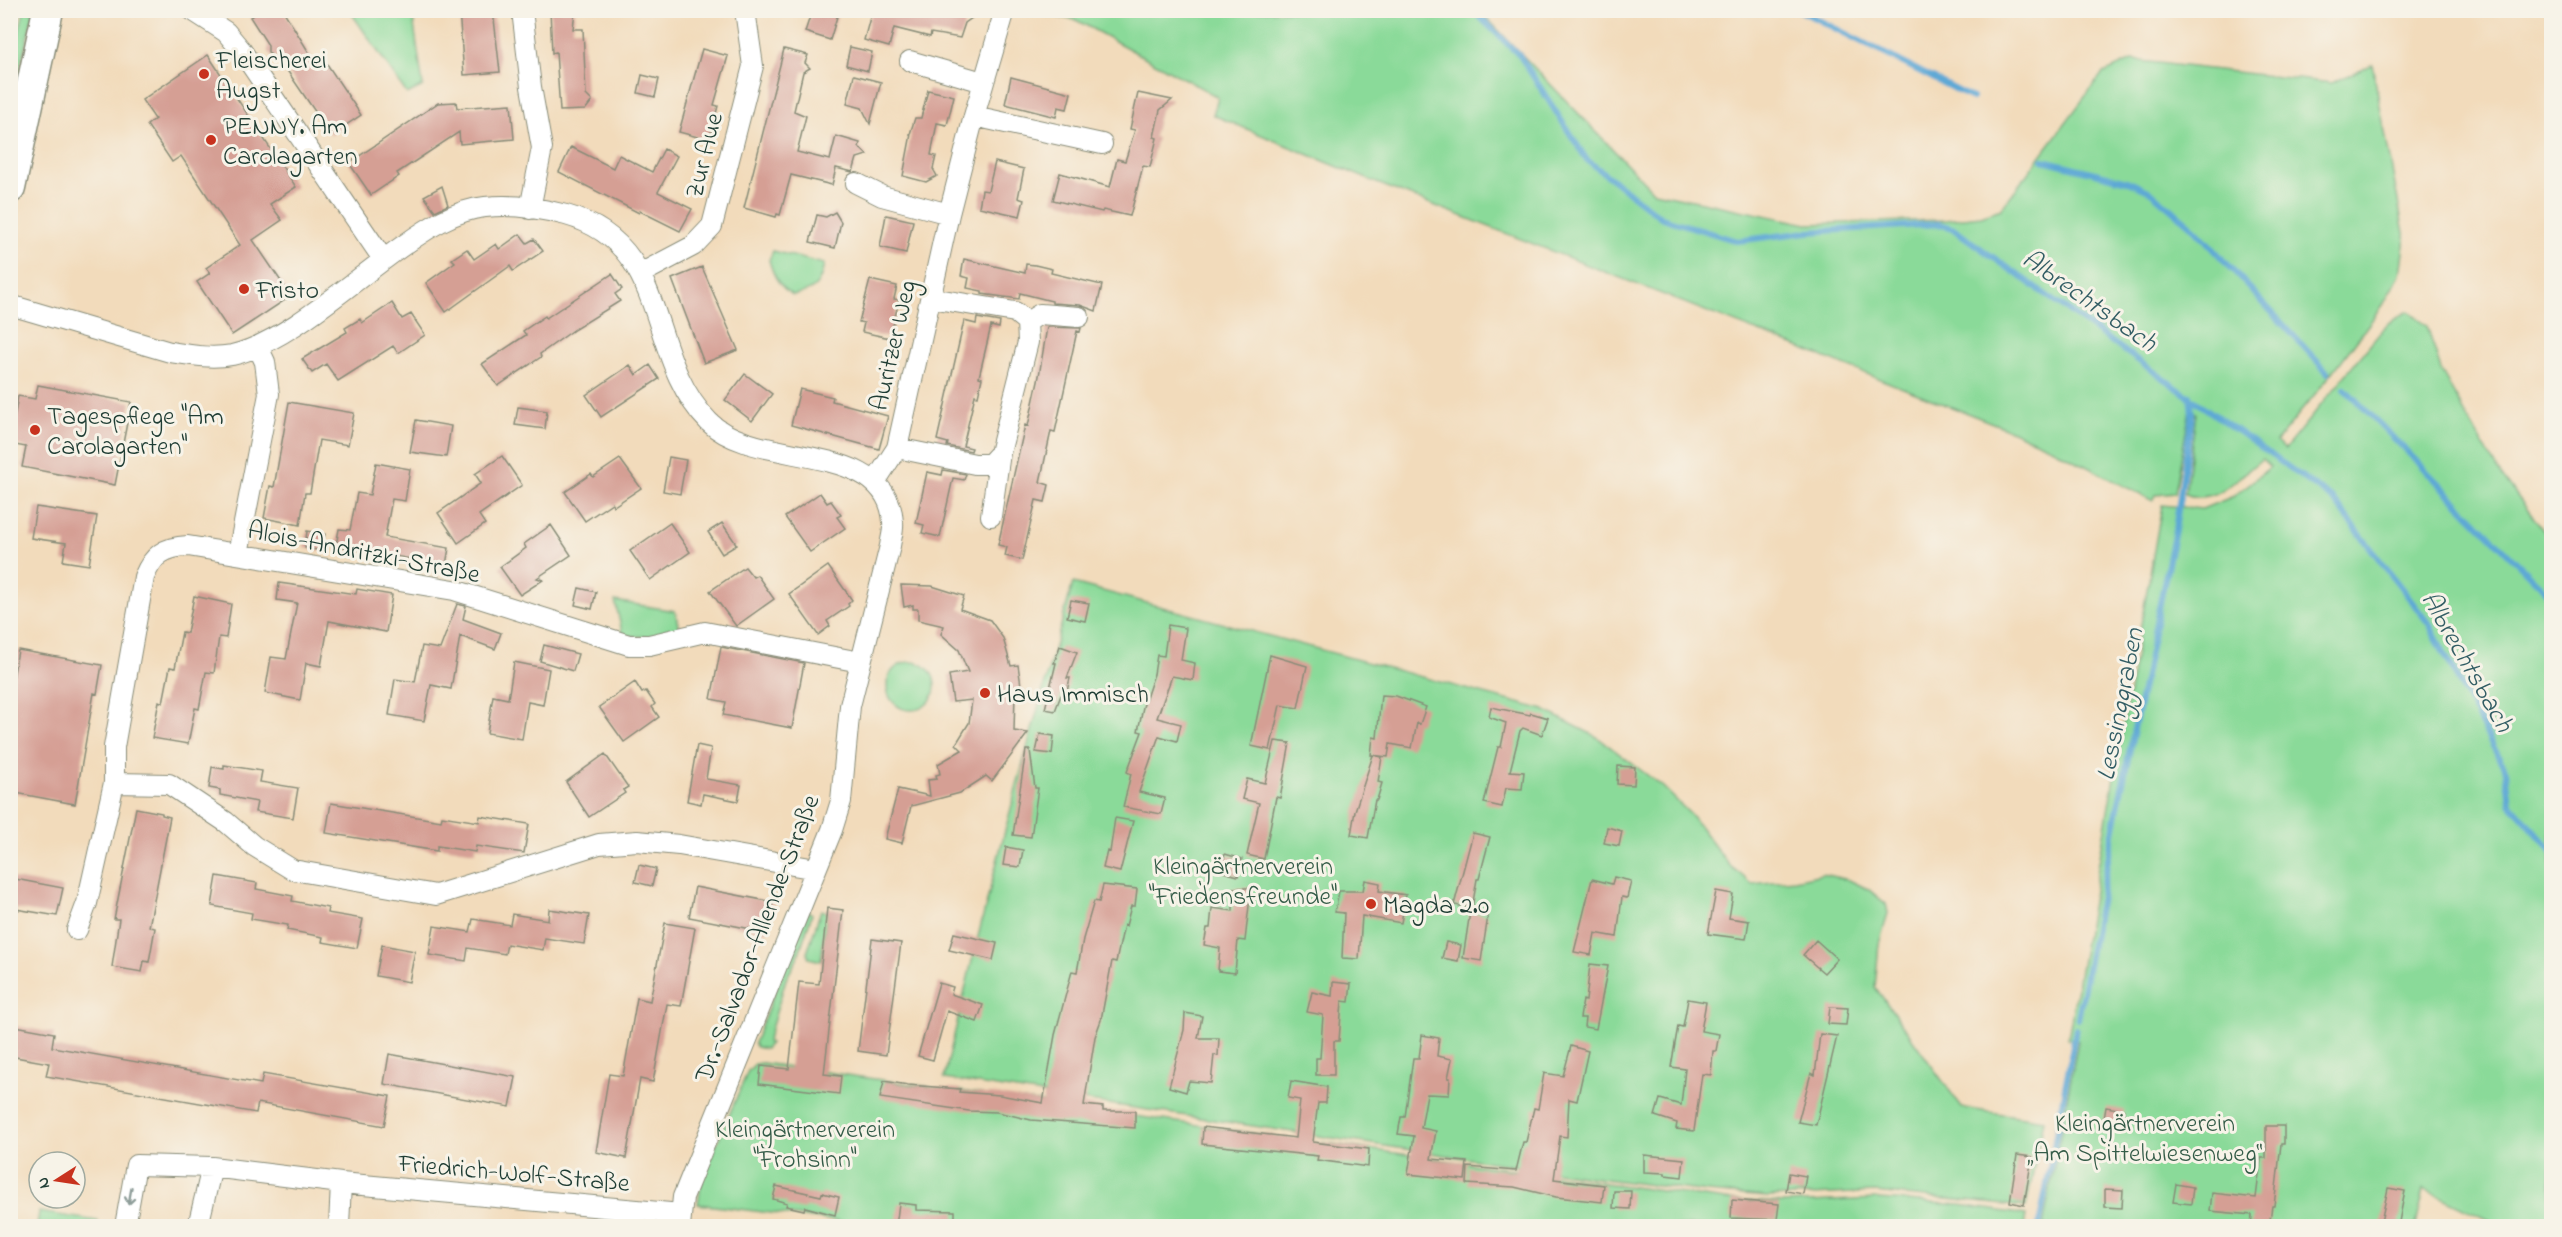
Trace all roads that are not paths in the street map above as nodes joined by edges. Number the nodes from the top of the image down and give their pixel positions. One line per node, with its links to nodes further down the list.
1 (48, 10): 11 (main road)
2 (192, 10): 14 (street)
3 (522, 10): 12 (street)
4 (745, 10): 15 (street, Zur Aue)
5 (1005, 10): 7 (street, Auritzer Weg)
6 (910, 61): 7 (street)
7 (983, 82): 8 (street, Auritzer Weg)
8 (974, 116): 9 (street); 13 (street, Auritzer Weg)
9 (1102, 144)
10 (856, 183): 13 (street)
11 (10, 188)
12 (530, 208): 14 (street); 15 (street)
13 (949, 214): 16 (street, Auritzer Weg)
14 (383, 259): 20 (street)
15 (640, 274): 23 (street)
16 (931, 298): 19 (street); 21 (street, Auritzer Weg)
17 (10, 305): 20 (street)
18 (1079, 317): 19 (street)
19 (1027, 322): 22 (street)
20 (258, 347): 25 (street)
21 (897, 448): 22 (street); 23 (street, Auritzer Weg)
22 (1000, 453): 24 (street)
23 (875, 482): 26 (street, Dr.-Salvador-Allende-Straße)
24 (991, 516)
25 (238, 554): 26 (street, Alois-Andritzki-Straße); 27 (street, Alois-Andritzki-Straße)
26 (860, 662): 28 (street, Dr.-Salvador-Allende-Straße)
27 (114, 783): 28 (street); 29 (street, Alois-Andritzki-Straße)
28 (816, 869): 32 (street, Dr.-Salvador-Allende-Straße)
29 (77, 930)
30 (212, 1167): 31 (street, Friedrich-Wolf-Straße); 33 (street, Friedrich-Wolf-Straße, one-way to 33); 34 (street)
31 (341, 1184): 32 (street, Friedrich-Wolf-Straße); 35 (street)
32 (681, 1220)
33 (125, 1227)
34 (198, 1227)
35 (339, 1227)

